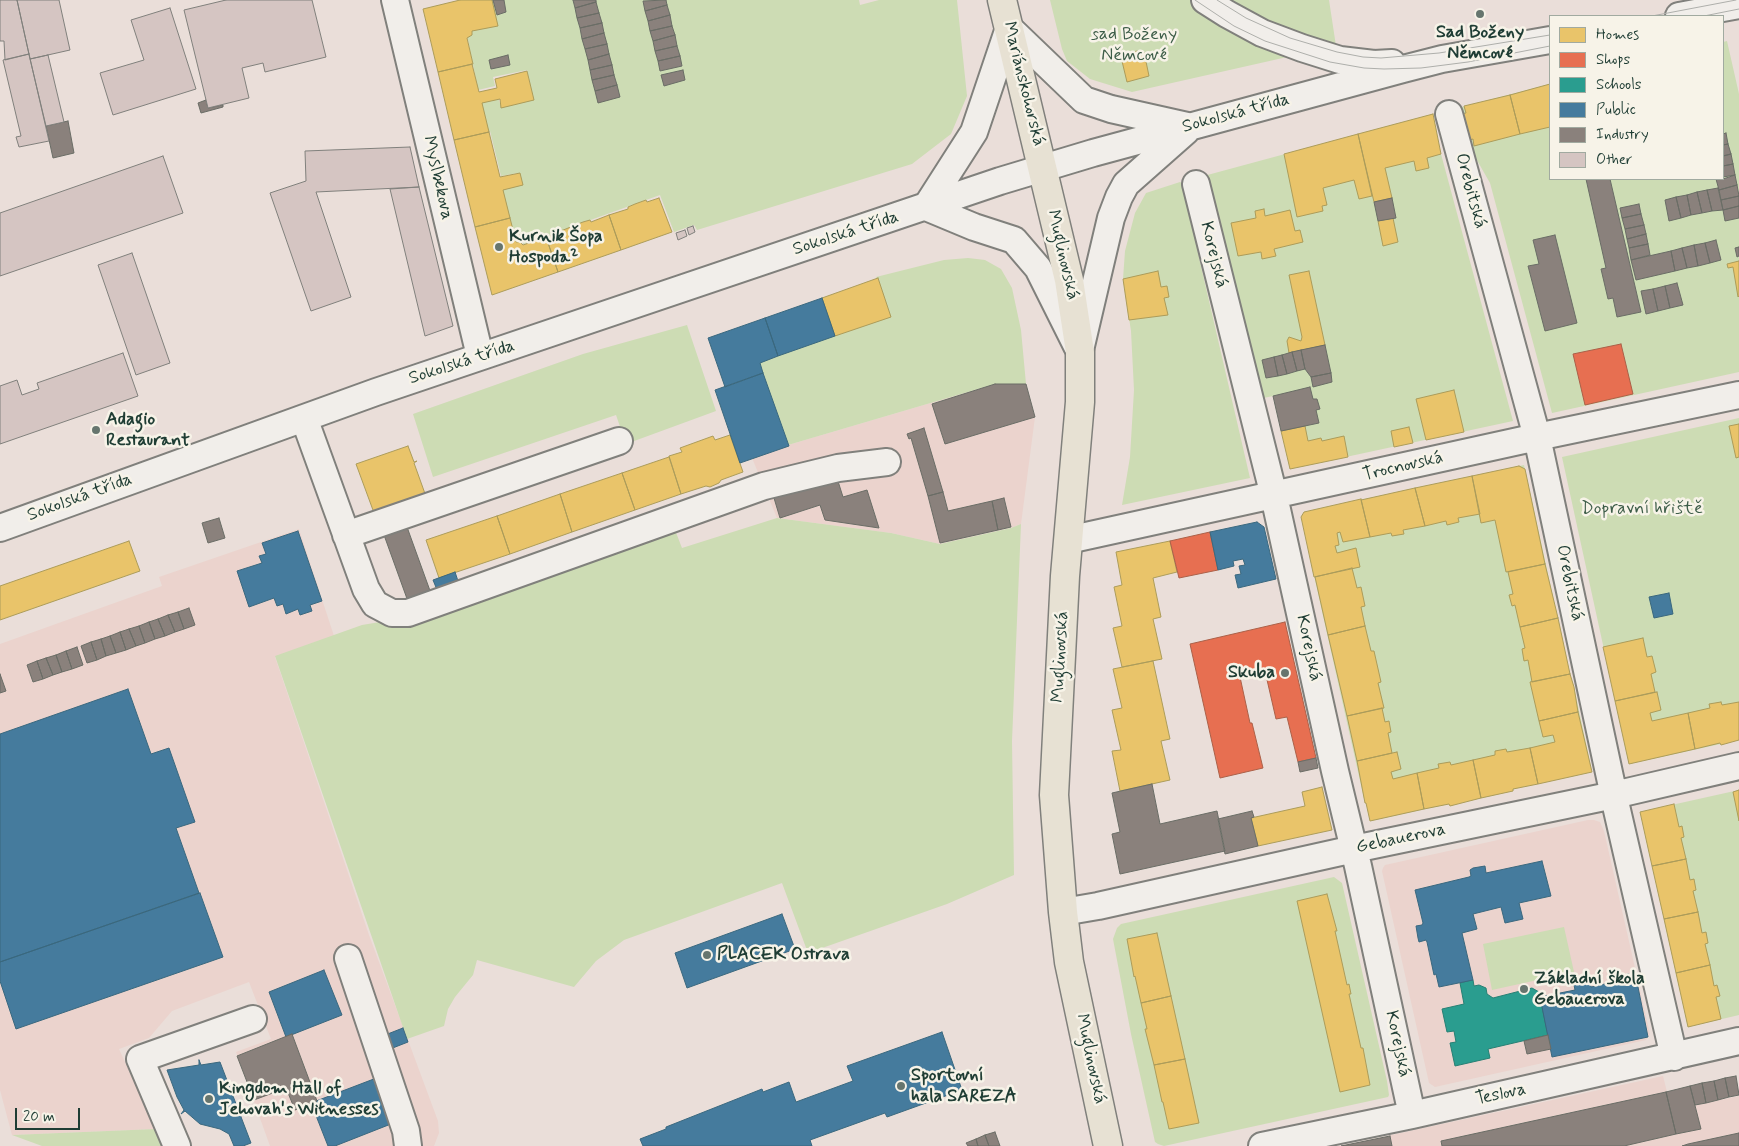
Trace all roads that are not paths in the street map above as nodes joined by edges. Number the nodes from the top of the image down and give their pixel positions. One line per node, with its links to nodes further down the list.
1 (395, 0): 15 (street, Myslbekova)
2 (1002, 0): 6 (main road, Mariánskohorská)
3 (1205, 0): 8 (street)
4 (1739, 4): 5 (street)
5 (1684, 15)
6 (1009, 28): 10 (street); 11 (main road, Mariánskohorská); 13 (street)
7 (1549, 40): 8 (street, Sokolská třída)
8 (1442, 60): 10 (street, Sokolská třída)
9 (1449, 114): 18 (street, Orebitská)
10 (1191, 127): 11 (street, Sokolská třída); 14 (street)
11 (1043, 168): 13 (street, Sokolská třída); 14 (main road, Muglinovská)
12 (1196, 184): 21 (street, Korejská)
13 (926, 207): 14 (street); 15 (street, Sokolská třída)
14 (1080, 352): 24 (main road, Muglinovská)
15 (480, 356): 17 (street, Sokolská třída)
16 (1739, 395): 18 (street, Trocnovská)
17 (304, 418): 22 (street, Sokolská třída); 23 (street)
18 (1537, 436): 21 (street, Trocnovská); 26 (street, Orebitská)
19 (620, 441): 23 (street)
20 (886, 462): 23 (street)
21 (1274, 496): 24 (street, Trocnovská); 27 (street, Korejská)
22 (0, 528)
23 (346, 535)
24 (1068, 540): 28 (main road, Muglinovská)
25 (1739, 766): 26 (street, Gebauerova)
26 (1614, 794): 27 (street, Gebauerova); 32 (street, Orebitská)
27 (1354, 849): 28 (street, Gebauerova); 33 (street, Korejská)
28 (1063, 912): 36 (main road, Muglinovská)
29 (348, 958): 35 (street)
30 (253, 1018): 34 (street)
31 (1739, 1041): 32 (street, Teslova)
32 (1674, 1057): 33 (street, Teslova)
33 (1412, 1115): 37 (street, Teslova)
34 (177, 1146)
35 (408, 1146)
36 (1108, 1146)
37 (1262, 1146)

